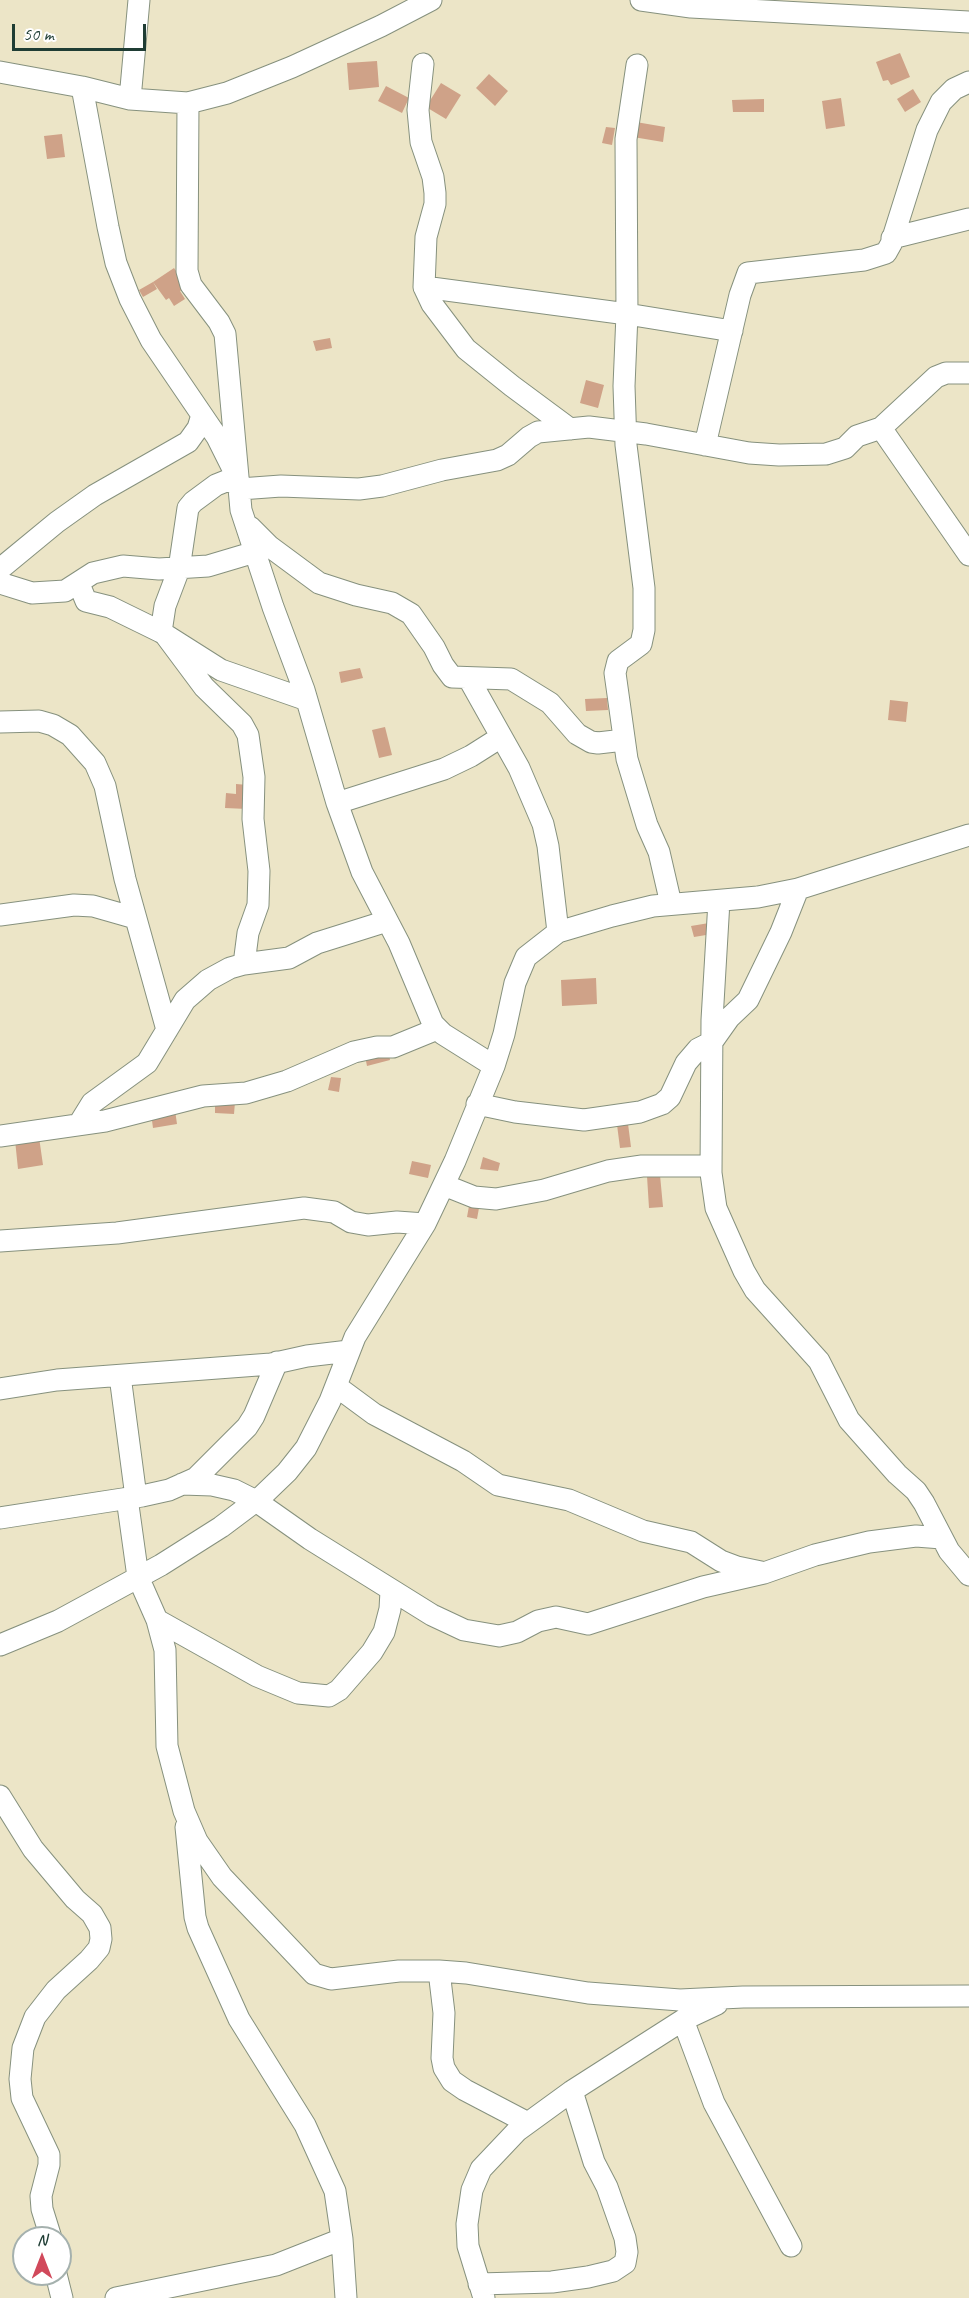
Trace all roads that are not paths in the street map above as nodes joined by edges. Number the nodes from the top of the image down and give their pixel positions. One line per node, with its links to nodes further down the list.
1 (139, 0): 11 (street)
2 (431, 0): 12 (street)
3 (641, 0): 4 (street)
4 (759, 6): 5 (street)
5 (969, 22)
6 (423, 64): 15 (street)
7 (637, 65): 16 (street)
8 (0, 72): 10 (street)
9 (969, 82): 14 (street)
10 (82, 87): 11 (street); 19 (street)
11 (130, 99): 12 (street)
12 (188, 103): 24 (street)
13 (969, 219): 14 (street)
14 (892, 238): 17 (street)
15 (424, 287): 16 (street); 21 (street)
16 (627, 314): 17 (street); 22 (street)
17 (732, 331): 23 (street)
18 (969, 373): 20 (street)
19 (202, 415): 24 (street); 28 (street)
20 (881, 428): 23 (street); 27 (street)
21 (570, 429): 22 (street); 24 (street)
22 (626, 432): 23 (street); 37 (street)
23 (705, 446)
24 (238, 482): 25 (street); 29 (street)
25 (245, 522): 26 (street); 33 (street)
26 (255, 552): 29 (street); 34 (street)
27 (969, 555)
28 (0, 569)
29 (179, 569): 31 (street); 32 (street)
30 (0, 583): 31 (street)
31 (79, 584): 32 (street)
32 (163, 634): 34 (street); 47 (street)
33 (469, 679): 36 (street); 37 (street)
34 (307, 700): 38 (street)
35 (0, 722): 44 (street)
36 (501, 737): 38 (street); 46 (street)
37 (624, 740): 42 (street)
38 (337, 803): 45 (street)
39 (969, 836): 40 (street)
40 (798, 889): 41 (street); 50 (street)
41 (718, 901): 42 (street); 50 (street)
42 (670, 904): 46 (street)
43 (0, 915): 44 (street)
44 (135, 918): 49 (street)
45 (387, 921): 47 (street); 48 (street)
46 (558, 932): 51 (street)
47 (244, 964): 49 (street)
48 (437, 1029): 51 (street); 53 (street)
49 (167, 1030): 53 (street)
50 (712, 1042): 52 (street); 55 (street)
51 (494, 1066): 52 (street)
52 (477, 1104): 56 (street)
53 (79, 1124): 54 (street)
54 (0, 1136)
55 (711, 1166): 56 (street); 68 (street)
56 (444, 1185): 57 (street)
57 (425, 1224): 58 (street); 59 (street)
58 (0, 1241)
59 (349, 1352): 60 (street); 62 (street)
60 (277, 1362): 61 (street); 64 (street)
61 (120, 1376): 63 (street); 65 (street)
62 (336, 1386): 66 (street); 69 (street)
63 (0, 1389)
64 (182, 1484): 65 (street); 66 (street)
65 (132, 1497): 67 (street); 71 (street)
66 (256, 1501): 71 (street); 72 (street)
67 (0, 1518)
68 (942, 1538): 69 (street); 70 (street)
69 (764, 1573): 72 (street)
70 (969, 1575)
71 (138, 1577): 73 (street); 74 (street)
72 (391, 1591): 73 (street)
73 (157, 1620): 76 (street)
74 (0, 1645)
75 (0, 1796): 83 (street)
76 (184, 1811): 77 (street); 84 (street)
77 (438, 1971): 79 (street); 82 (street)
78 (969, 1996): 79 (street)
79 (732, 1998): 80 (street)
80 (683, 2020): 81 (street); 85 (street)
81 (572, 2091): 82 (street); 86 (street)
82 (528, 2123): 86 (street)
83 (47, 2226)
84 (342, 2239): 87 (street); 88 (street)
85 (791, 2246)
86 (482, 2291)
87 (116, 2298)
88 (346, 2298)

